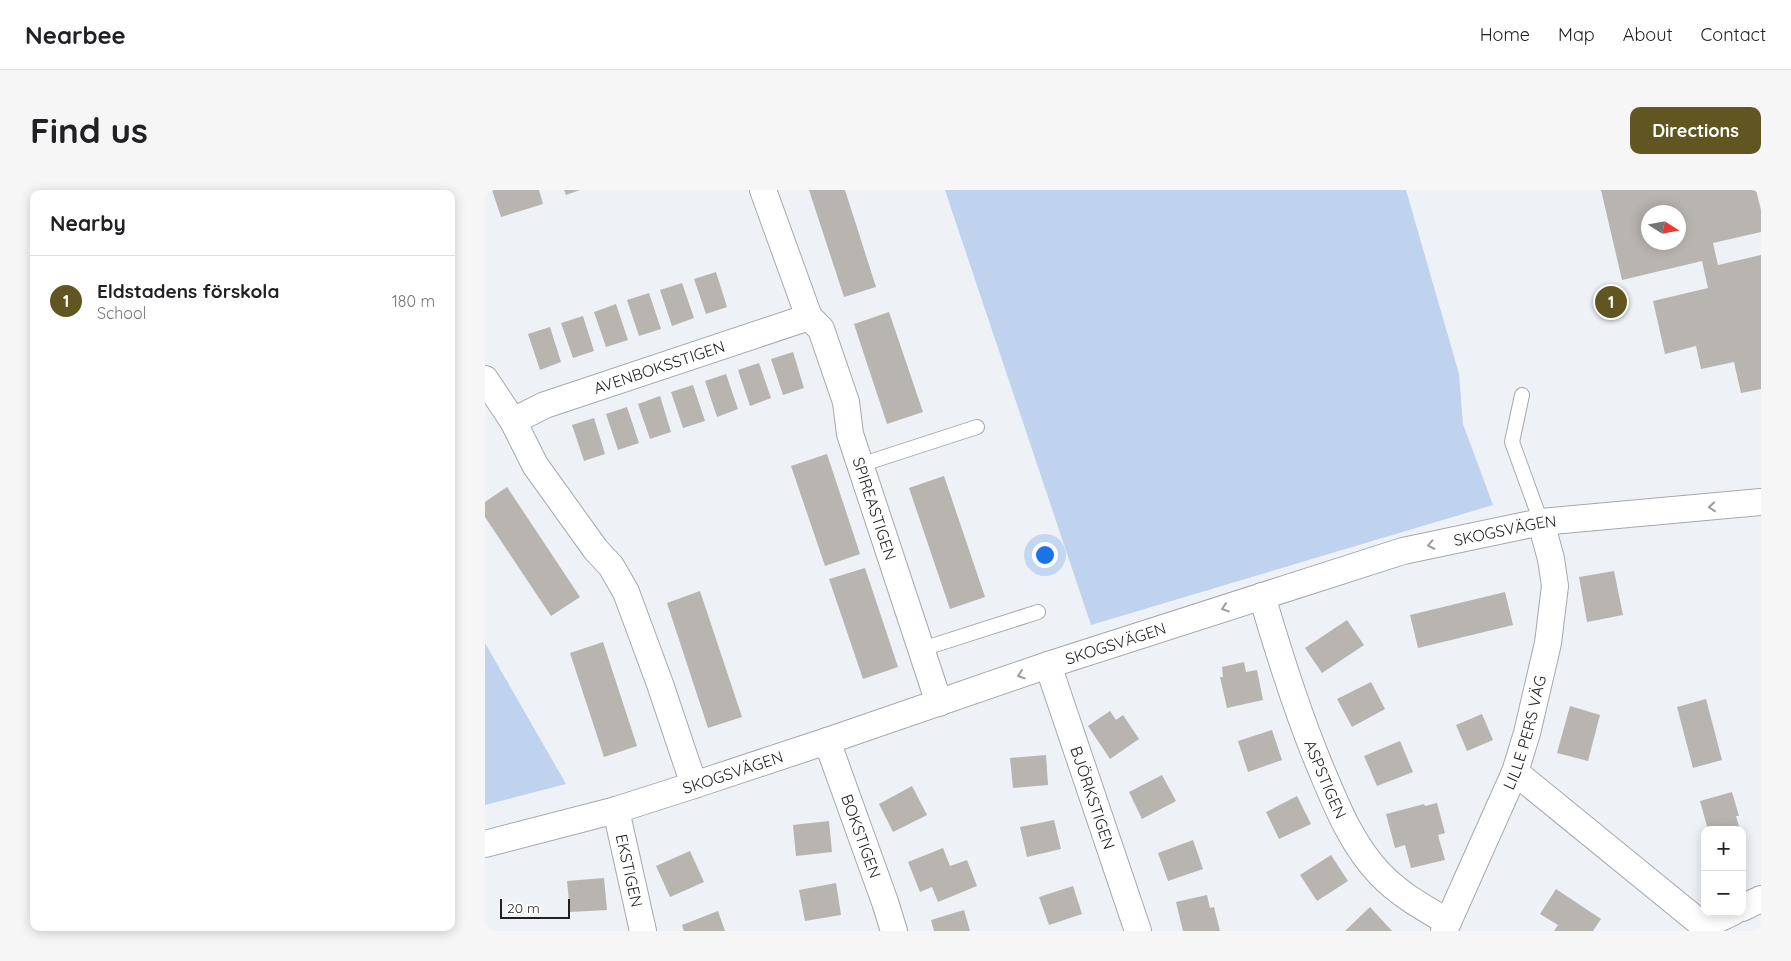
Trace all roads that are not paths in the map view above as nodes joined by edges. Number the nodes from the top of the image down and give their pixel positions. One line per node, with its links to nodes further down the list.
1 (763, 190): 2 (street, SPIREASTIGEN)
2 (809, 317): 5 (street, AVENBOKSSTIGEN); 7 (street, SPIREASTIGEN)
3 (485, 379): 5 (street)
4 (1522, 395): 9 (lane)
5 (513, 421): 17 (street)
6 (977, 427): 7 (lane)
7 (860, 465): 12 (street, SPIREASTIGEN)
8 (1761, 502): 9 (street, SKOGSVÄGEN, one-way to 9)
9 (1541, 522): 10 (street, SKOGSVÄGEN, one-way to 10); 16 (street, LILLE PERS VÄG)
10 (1262, 596): 13 (street, SKOGSVÄGEN, one-way to 13); 23 (street, ASPSTIGEN)
11 (1038, 612): 12 (lane)
12 (921, 649): 14 (street, SPIREASTIGEN)
13 (1048, 665): 14 (street, SKOGSVÄGEN, one-way to 14); 26 (street, BJÖRKSTIGEN)
14 (939, 703): 15 (street, SKOGSVÄGEN)
15 (827, 741): 17 (street, SKOGSVÄGEN); 25 (street, BOKSTIGEN)
16 (1515, 772): 22 (street); 23 (street, LILLE PERS VÄG)
17 (694, 785): 18 (street, SKOGSVÄGEN)
18 (616, 810): 19 (street, SKOGSVÄGEN); 24 (street, EKSTIGEN)
19 (485, 844)
20 (1761, 899): 21 (street)
21 (1746, 906)
22 (1725, 916)
23 (1446, 927)
24 (643, 931)
25 (893, 931)
26 (1138, 931)

